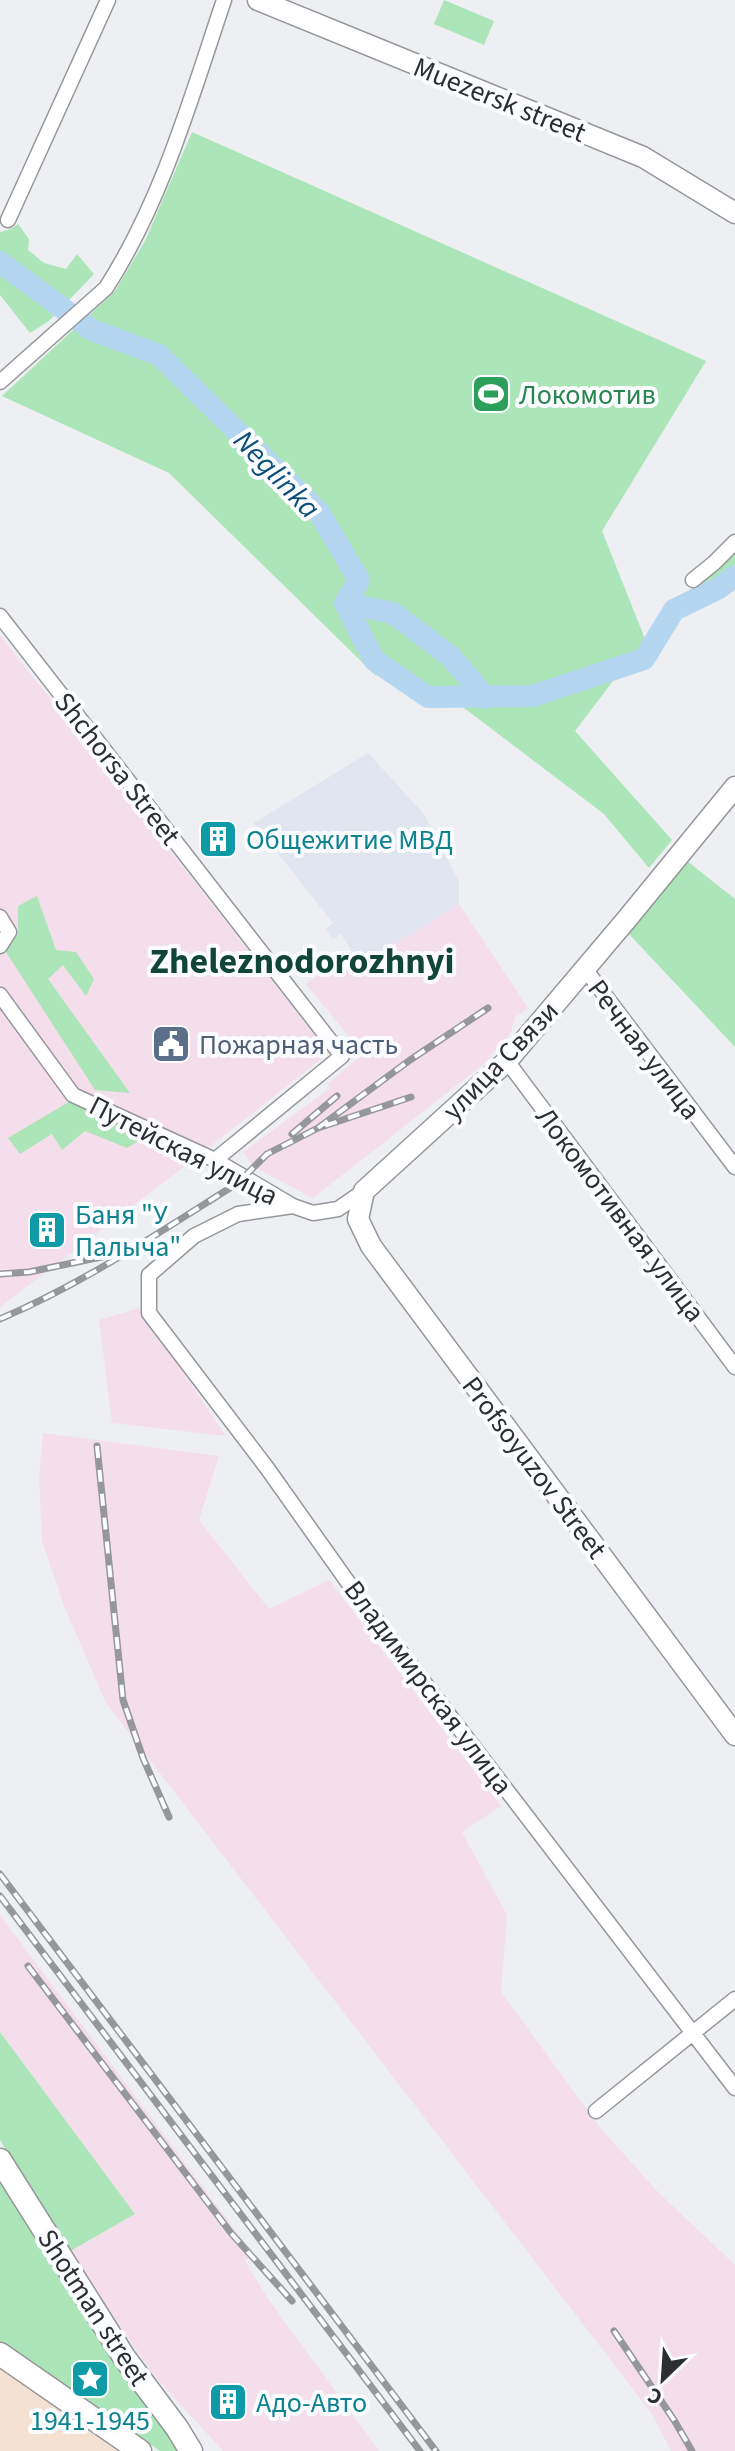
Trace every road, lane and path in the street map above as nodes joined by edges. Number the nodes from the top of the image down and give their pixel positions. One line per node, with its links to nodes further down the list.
1 (108, 0): 5 (street)
2 (224, 0): 6 (street)
3 (258, 0): 4 (main road, Muezersk street)
4 (735, 213)
5 (8, 220)
6 (0, 382)
7 (735, 542): 8 (street)
8 (693, 580)
9 (0, 616): 16 (street, Shchorsa Street)
10 (735, 787): 13 (main road, улица Связи)
11 (0, 917): 12 (street)
12 (0, 946)
13 (585, 969): 15 (main road, улица Связи); 17 (street, Речная улица)
14 (0, 995): 16 (street, Путейская улица)
15 (507, 1061): 18 (main road, улица Связи); 20 (street, Локомотивная улица)
16 (215, 1160): 19 (street, Путейская улица)
17 (735, 1167)
18 (364, 1191): 19 (street, Путейская улица); 21 (main road, Profsoyuzov Street)
19 (293, 1206): 23 (street, Владимирская улица)
20 (735, 1367)
21 (735, 1735)
22 (735, 1999): 23 (street)
23 (691, 2033): 24 (street, Владимирская улица); 25 (street)
24 (735, 2088)
25 (596, 2111)
26 (0, 2160): 28 (main road, Shotman street)
27 (0, 2354): 29 (main road)
28 (188, 2445)
29 (140, 2451)

